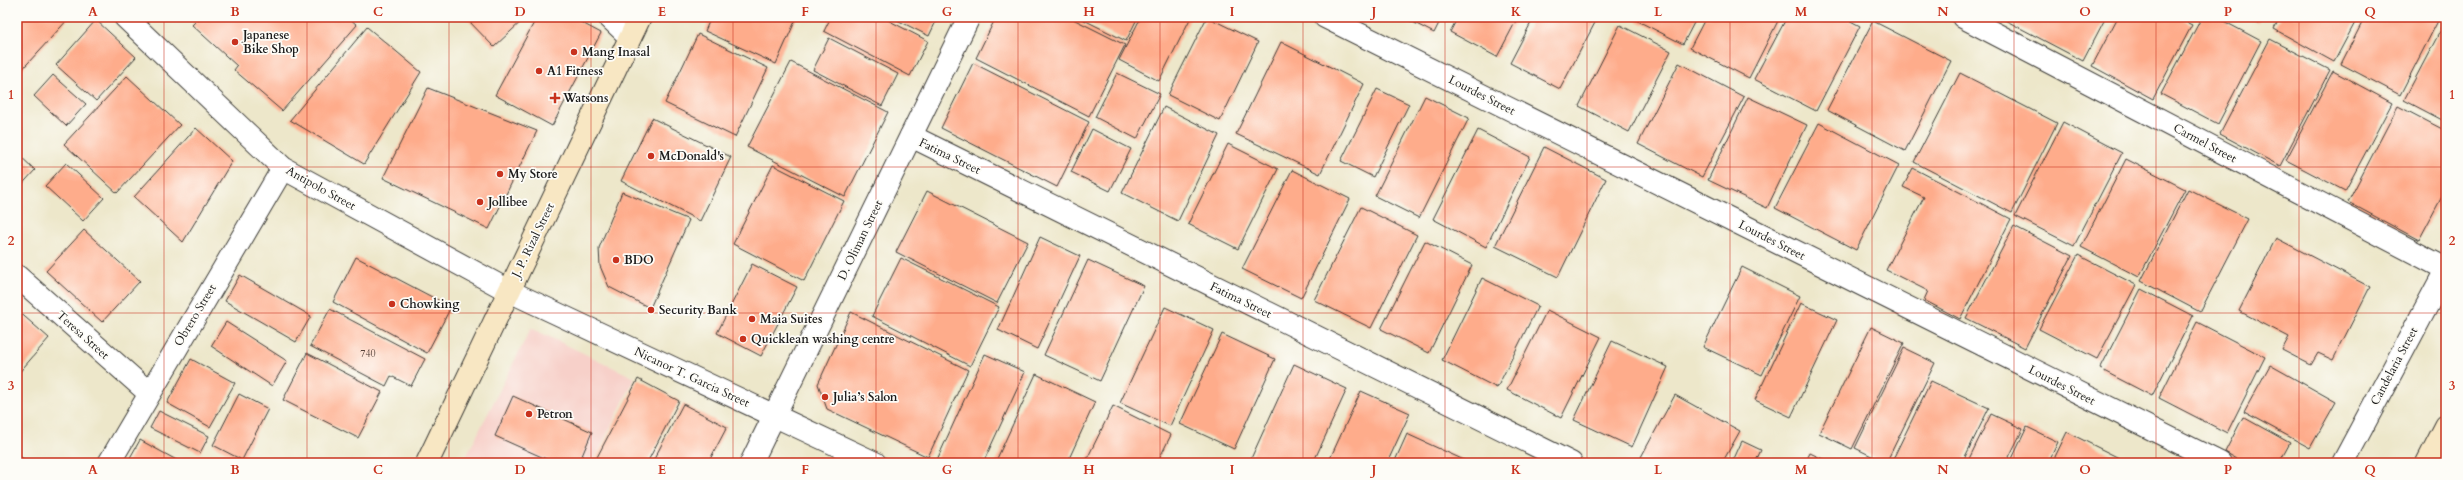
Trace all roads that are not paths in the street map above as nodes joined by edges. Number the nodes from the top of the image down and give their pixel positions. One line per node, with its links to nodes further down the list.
1 (125, 17): 9 (street, Antipolo Street)
2 (609, 17): 7 (street)
3 (640, 17): 7 (main road, J. P. Rizal Street)
4 (969, 17): 8 (street, D. Oliman Street)
5 (1325, 17): 21 (street, Lourdes Street)
6 (1963, 17): 10 (street, Carmel Street)
7 (630, 37): 12 (main road, J. P. Rizal Street)
8 (910, 136): 14 (street, D. Oliman Street); 20 (street, Fatima Street)
9 (283, 168): 12 (street, Antipolo Street); 13 (street, Obrero Street)
10 (2446, 269): 22 (street, Candelaria Street)
11 (17, 276): 13 (street, Teresa Street)
12 (509, 291): 14 (street, Nicanor T. Garcia Street); 17 (main road, J. P. Rizal Street)
13 (149, 393): 16 (street, Obrero Street)
14 (774, 416): 18 (street, D. Oliman Street); 19 (street, Nicanor T. Garcia Street)
15 (2446, 426): 23 (main road)
16 (109, 463)
17 (427, 463)
18 (751, 463)
19 (875, 463)
20 (1571, 463)
21 (2220, 463)
22 (2343, 463)
23 (2427, 463)

